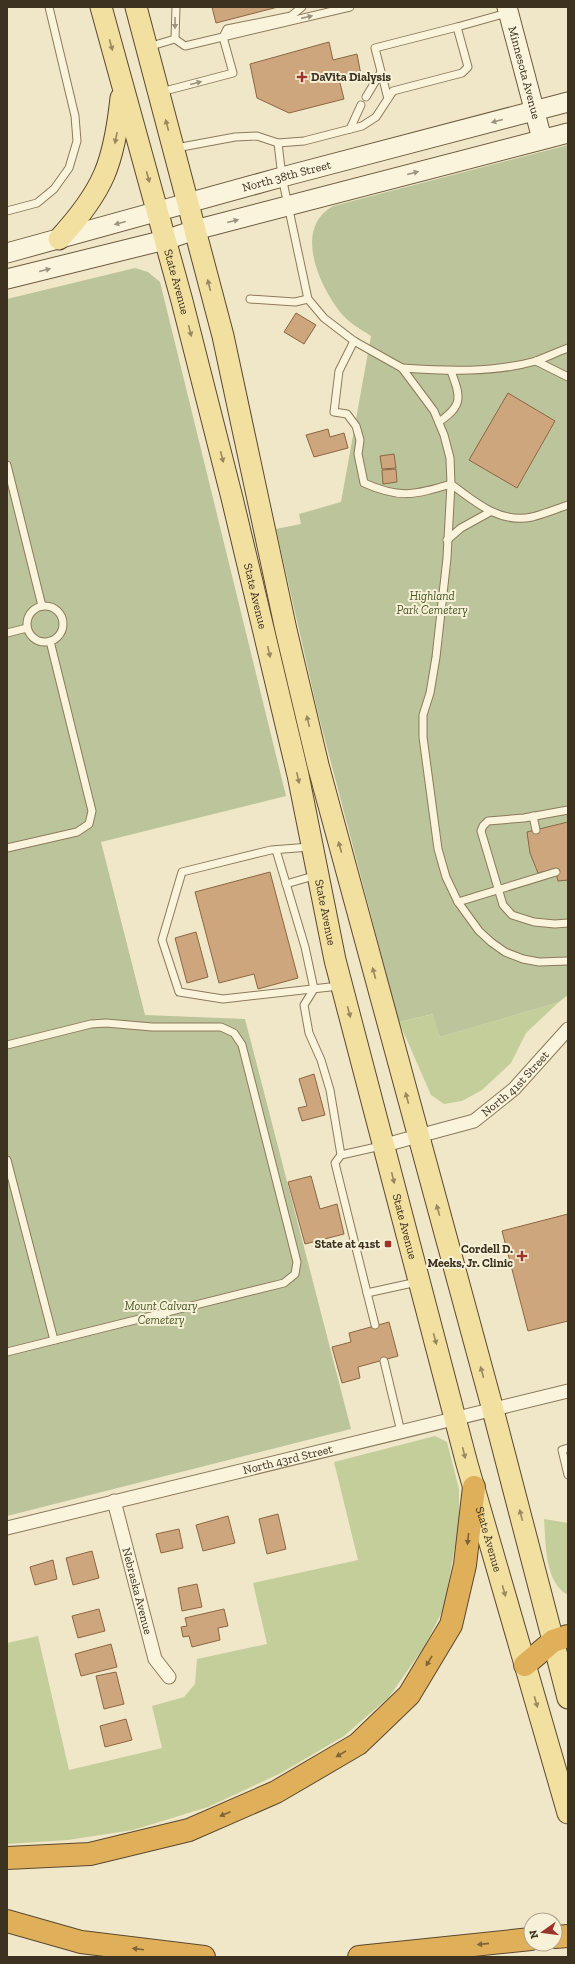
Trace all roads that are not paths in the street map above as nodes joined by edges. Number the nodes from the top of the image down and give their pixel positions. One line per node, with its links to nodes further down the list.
1 (49, 7): 28 (lane)
2 (101, 7): 13 (main road, State Avenue, one-way to 13)
3 (136, 7): 11 (main road, State Avenue)
4 (176, 7): 10 (lane, one-way to 10)
5 (302, 7): 9 (lane)
6 (350, 7): 9 (lane, one-way to 6)
7 (508, 10): 8 (lane); 19 (main road, Minnesota Avenue)
8 (457, 27): 12 (lane); 16 (lane)
9 (223, 37): 10 (lane); 14 (lane, one-way to 9)
10 (175, 39): 11 (lane)
11 (147, 47): 14 (main road, State Avenue)
12 (381, 72): 15 (lane); 16 (lane)
13 (123, 85): 29 (main road, State Avenue, one-way to 29); 31 (main road, one-way to 31)
14 (158, 93): 24 (main road, State Avenue, one-way to 14)
15 (366, 96)
16 (388, 99): 20 (lane)
17 (568, 102): 19 (main road, North 38th Street)
18 (361, 105): 20 (lane)
19 (534, 111): 22 (main road, Minnesota Avenue); 25 (main road, North 38th Street, one-way to 25)
20 (350, 129): 23 (lane)
21 (568, 132): 22 (main road)
22 (542, 139): 27 (main road, one-way to 22)
23 (278, 143): 24 (lane); 25 (lane)
24 (174, 149): 26 (main road, State Avenue)
25 (282, 176): 26 (main road, North 38th Street); 27 (lane)
26 (188, 203): 29 (main road, North 38th Street); 30 (main road, State Avenue)
27 (288, 207): 30 (main road, one-way to 27); 36 (lane)
28 (7, 210)
29 (158, 212): 31 (main road, North 38th Street, one-way to 31); 32 (main road, State Avenue)
30 (195, 230): 32 (main road); 70 (main road, State Avenue, one-way to 30)
31 (59, 239): 33 (main road, North 38th Street)
32 (165, 240): 34 (main road, one-way to 32); 56 (main road, State Avenue, one-way to 56)
33 (7, 253)
34 (7, 279)
35 (250, 299): 36 (lane)
36 (308, 299): 37 (lane)
37 (354, 341): 40 (lane); 45 (lane)
38 (568, 348): 39 (lane)
39 (536, 361): 41 (lane); 42 (lane)
40 (402, 368): 41 (lane); 43 (lane)
41 (451, 371): 43 (lane)
42 (568, 377)
43 (438, 422): 45 (lane)
44 (7, 465): 49 (lane)
45 (451, 484): 47 (lane); 48 (lane)
46 (568, 505): 47 (lane)
47 (490, 512): 48 (lane)
48 (447, 540): 63 (lane)
49 (42, 606): 50 (lane); 52 (lane)
50 (27, 628): 51 (lane); 52 (lane)
51 (7, 632)
52 (50, 641): 57 (lane)
53 (568, 810): 54 (lane)
54 (533, 816): 55 (lane); 62 (lane)
55 (536, 830)
56 (312, 847): 58 (lane); 60 (main road, State Avenue)
57 (7, 848)
58 (276, 850): 61 (lane); 67 (lane)
59 (556, 872): 62 (lane)
60 (318, 875): 61 (lane); 66 (main road, State Avenue)
61 (286, 884): 67 (lane)
62 (498, 890): 63 (lane); 64 (lane)
63 (458, 902): 65 (lane)
64 (568, 922)
65 (568, 961)
66 (342, 985): 67 (lane); 71 (main road, State Avenue, one-way to 71)
67 (314, 989): 72 (lane)
68 (568, 1029): 70 (street, North 41st Street)
69 (7, 1045): 77 (lane)
70 (418, 1136): 71 (street, North 41st Street); 81 (main road, State Avenue, one-way to 70)
71 (385, 1145): 72 (lane); 74 (main road, State Avenue, one-way to 74)
72 (341, 1155): 75 (lane)
73 (7, 1160): 77 (lane)
74 (420, 1281): 75 (lane); 82 (main road, State Avenue, one-way to 82)
75 (366, 1293): 76 (lane)
76 (375, 1325)
77 (54, 1340): 78 (lane)
78 (7, 1352)
79 (384, 1361): 83 (lane)
80 (568, 1391): 81 (street, North 43rd Street)
81 (493, 1410): 82 (street, North 43rd Street); 89 (main road, State Avenue, one-way to 81)
82 (456, 1419): 83 (street, North 43rd Street); 86 (main road, State Avenue, one-way to 86)
83 (401, 1432): 87 (street, North 43rd Street)
84 (568, 1448): 85 (lane)
85 (568, 1475)
86 (474, 1487): 90 (main road, State Avenue, one-way to 90); 94 (highway, one-way to 94)
87 (114, 1501): 88 (street, North 43rd Street); 91 (street, Nebraska Avenue)
88 (7, 1528)
89 (561, 1638): 90 (highway); 92 (main road, State Avenue)
90 (525, 1664): 93 (main road, State Avenue, one-way to 93)
91 (169, 1677)
92 (568, 1698)
93 (568, 1813)
94 (7, 1858)
95 (7, 1921): 97 (highway, one-way to 95)
96 (523, 1940): 98 (highway, one-way to 98)
97 (204, 1957)
98 (359, 1957)

